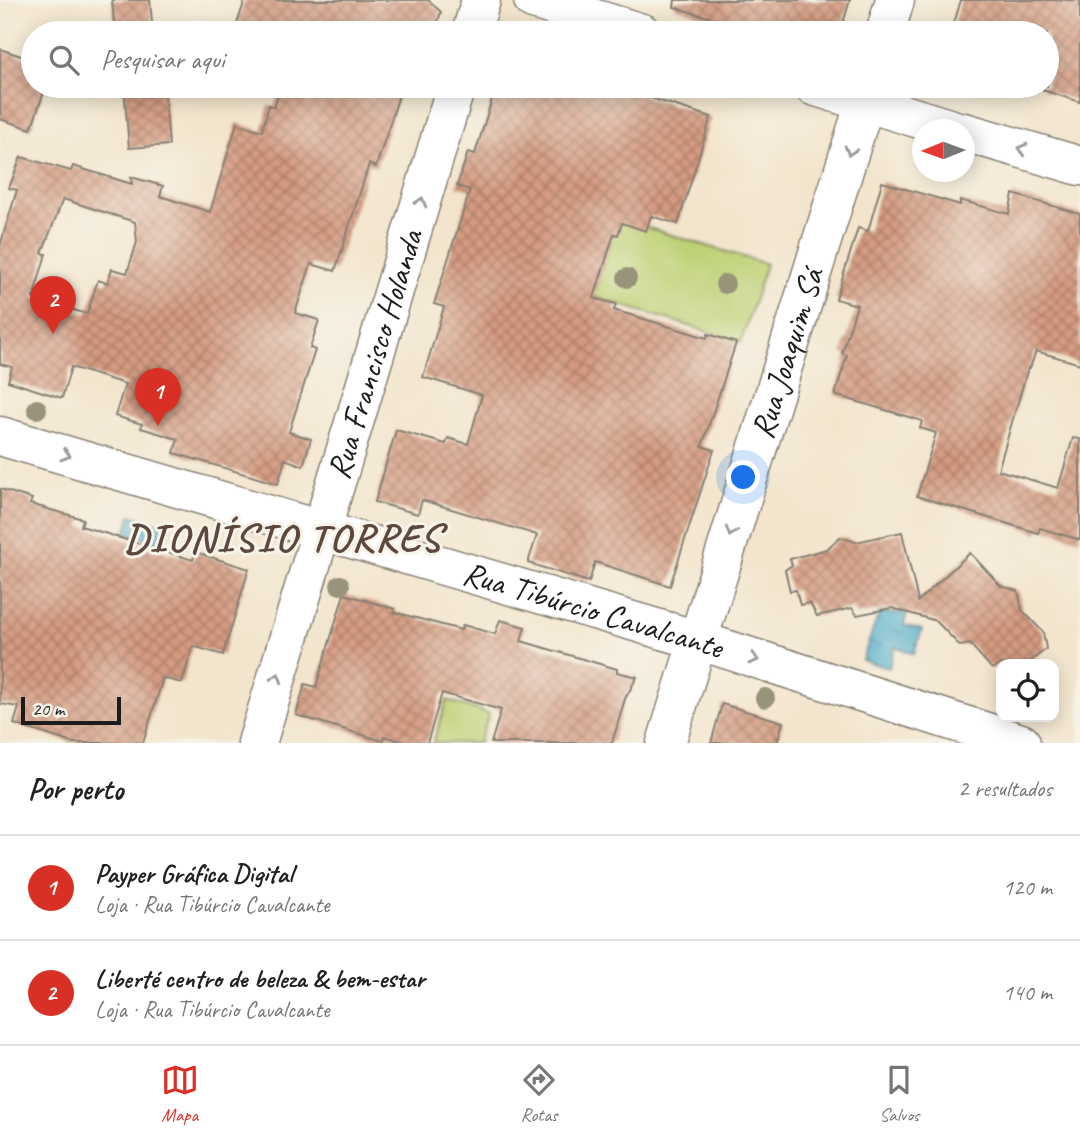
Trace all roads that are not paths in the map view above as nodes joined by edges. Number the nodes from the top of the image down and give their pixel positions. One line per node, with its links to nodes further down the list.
1 (481, 0): 4 (street)
2 (533, 0): 5 (street)
3 (895, 0): 6 (street)
4 (475, 21)
5 (602, 21)
6 (889, 21)
7 (452, 98): 14 (street, Rua Francisco Holanda, one-way to 7)
8 (867, 98): 15 (street, Rua Joaquim Sá, one-way to 15)
9 (878, 98): 10 (street)
10 (928, 119)
11 (975, 135): 12 (street, one-way to 11)
12 (1080, 166)
13 (0, 436): 14 (street, Rua Tibúrcio Cavalcante, one-way to 14)
14 (322, 531): 15 (street, Rua Tibúrcio Cavalcante); 16 (street, Rua Francisco Holanda, one-way to 14)
15 (697, 640): 17 (street, Rua Joaquim Sá); 18 (street, Rua Tibúrcio Cavalcante, one-way to 18)
16 (257, 743)
17 (666, 743)
18 (1021, 743)

